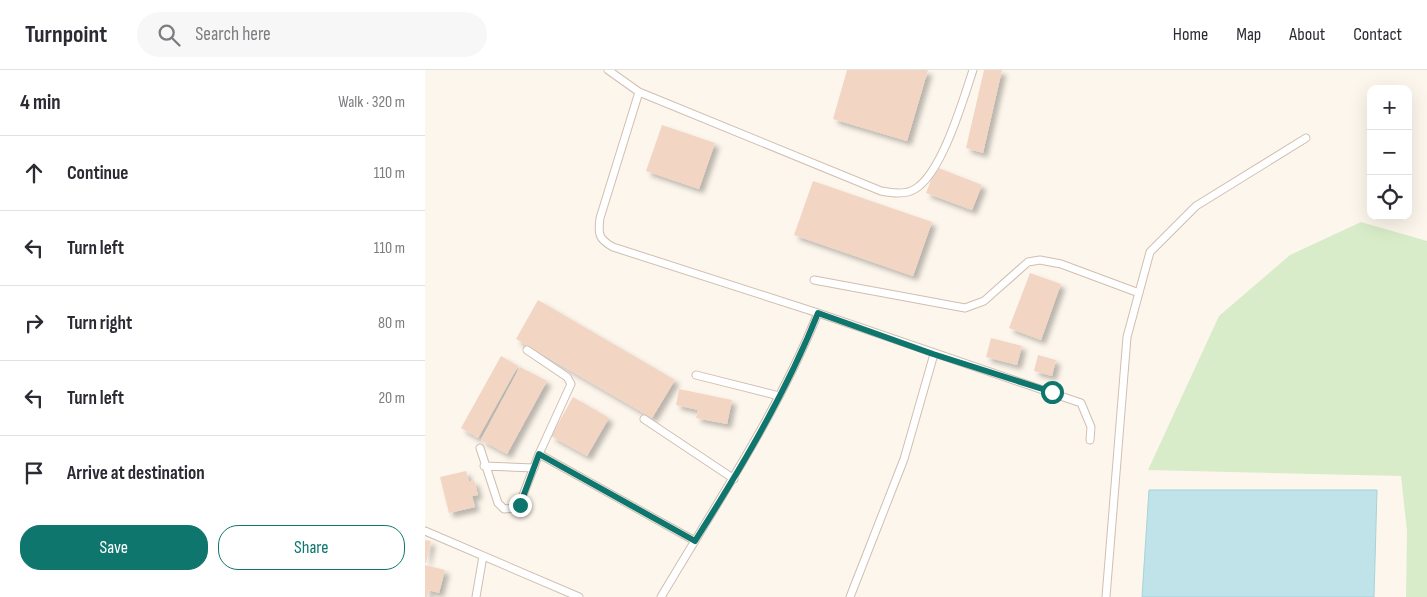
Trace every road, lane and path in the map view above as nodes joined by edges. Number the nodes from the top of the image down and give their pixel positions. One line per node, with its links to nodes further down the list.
1 (609, 70): 3 (lane)
2 (973, 70): 3 (lane)
3 (639, 92): 7 (lane)
4 (1306, 138): 6 (lane)
5 (814, 280): 6 (lane)
6 (1139, 293): 26 (lane)
7 (818, 313): 9 (lane); 11 (lane)
8 (527, 350): 15 (lane)
9 (933, 354): 13 (lane); 25 (lane)
10 (695, 375): 11 (lane)
11 (779, 396): 18 (lane)
12 (644, 419): 18 (lane)
13 (1090, 440)
14 (480, 448): 16 (lane)
15 (539, 454): 17 (lane); 20 (lane)
16 (484, 466): 17 (lane); 17 (lane)
17 (534, 468)
18 (734, 478): 20 (lane)
19 (425, 531): 21 (lane)
20 (695, 541): 24 (lane)
21 (483, 556): 22 (lane); 23 (lane)
22 (476, 597)
23 (579, 597)
24 (661, 597)
25 (850, 597)
26 (1106, 597)

